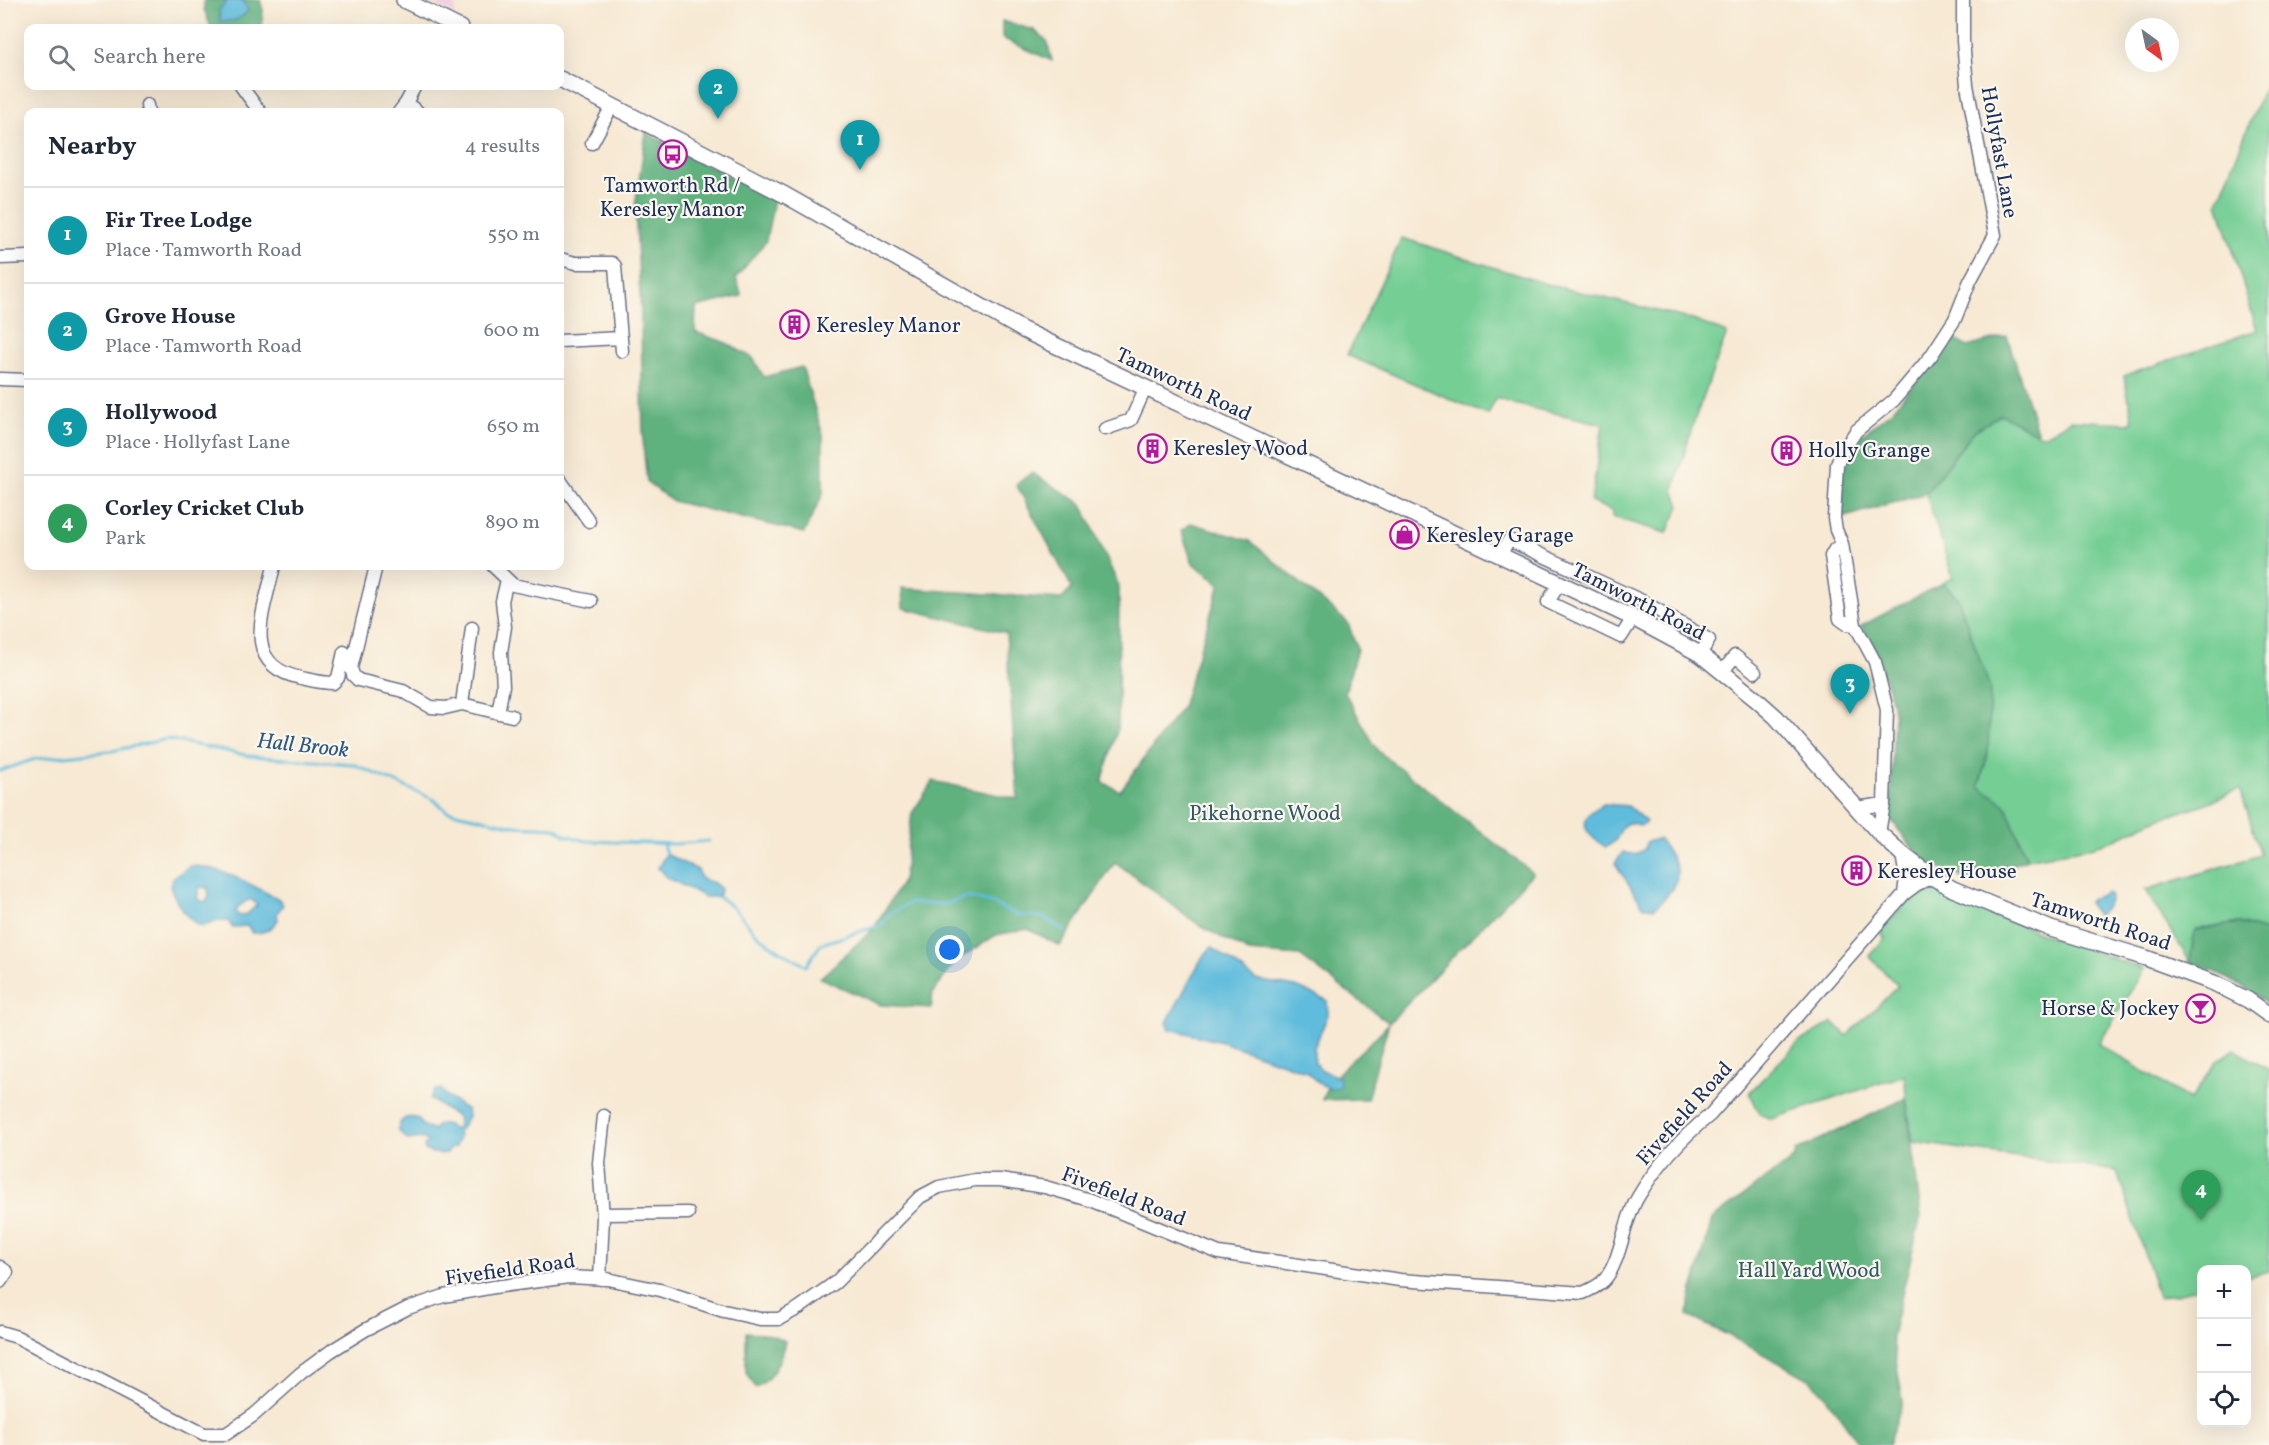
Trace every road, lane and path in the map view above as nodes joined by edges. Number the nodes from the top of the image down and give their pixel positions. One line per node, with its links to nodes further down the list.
1 (404, 0): 3 (main road)
2 (1963, 0): 39 (street, Hollyfast Lane)
3 (446, 24)
4 (564, 81): 7 (main road, Tamworth Road)
5 (244, 90): 8 (street)
6 (413, 90): 9 (street)
7 (612, 106): 10 (street); 19 (main road, Tamworth Road)
8 (257, 108)
9 (403, 108)
10 (592, 143)
11 (24, 257): 12 (street)
12 (0, 258)
13 (564, 260): 14 (street)
14 (621, 338): 15 (street); 16 (street)
15 (564, 341)
16 (622, 351)
17 (0, 379): 18 (street)
18 (24, 380)
19 (1145, 389): 20 (street); 23 (main road, Tamworth Road)
20 (1105, 429)
21 (564, 488): 22 (street)
22 (589, 521)
23 (1500, 555): 28 (main road, Tamworth Road); 33 (street)
24 (273, 570): 32 (street)
25 (375, 570): 36 (street)
26 (497, 570): 27 (street)
27 (507, 580): 29 (street); 37 (street)
28 (1559, 584): 30 (main road, Tamworth Road); 30 (street)
29 (591, 601)
30 (1633, 618): 33 (main road, Tamworth Road)
31 (472, 628): 36 (street)
32 (344, 652)
33 (1700, 654): 34 (main road, Tamworth Road)
34 (1723, 672): 35 (street); 40 (main road, Tamworth Road)
35 (1755, 672)
36 (462, 704): 37 (street)
37 (498, 713): 38 (street)
38 (512, 716)
39 (1884, 804): 40 (street); 41 (street, Hollyfast Lane)
40 (1856, 808): 41 (main road, Tamworth Road)
41 (1879, 833): 42 (main road, Tamworth Road)
42 (1902, 854): 43 (main road, Tamworth Road); 44 (street)
43 (1932, 877): 44 (street, Fivefield Road); 45 (main road, Tamworth Road)
44 (1904, 894): 50 (street, Fivefield Road)
45 (2269, 1015)
46 (604, 1116): 48 (street)
47 (688, 1213): 48 (street)
48 (603, 1214): 50 (street)
49 (0, 1267): 51 (street)
50 (600, 1279): 52 (street, Fivefield Road)
51 (0, 1282)
52 (0, 1332)

